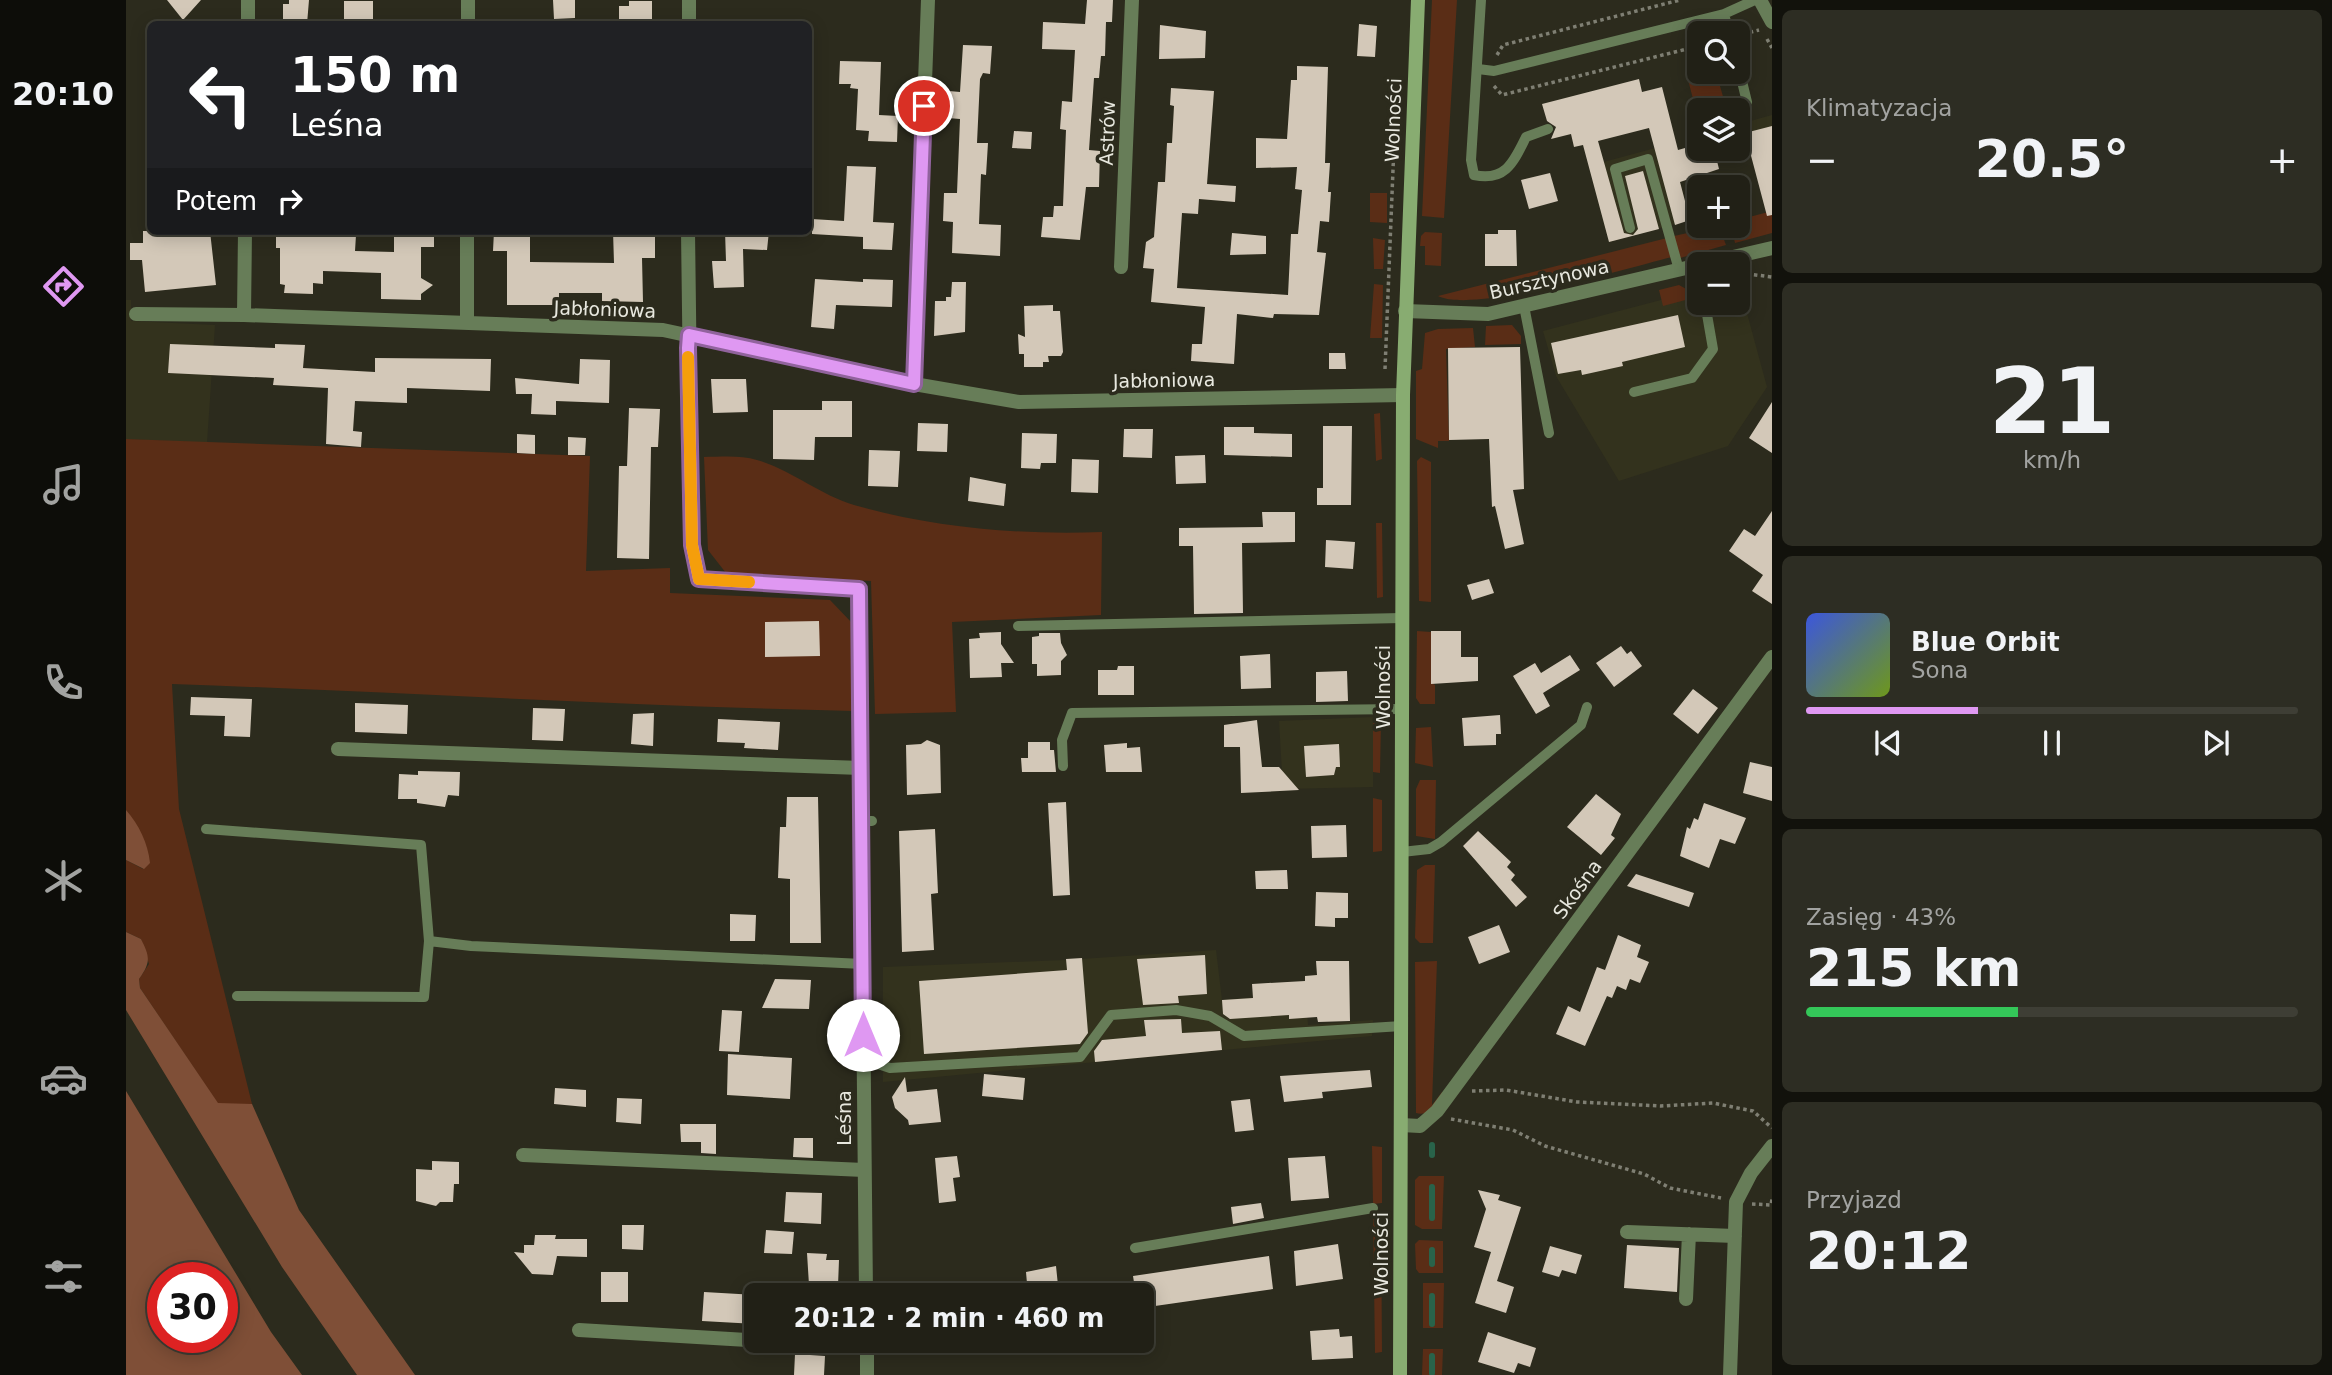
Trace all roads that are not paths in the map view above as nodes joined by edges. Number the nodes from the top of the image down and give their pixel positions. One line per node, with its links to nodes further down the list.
1 (248, 0): 10 (street)
2 (468, 0): 11 (street)
3 (689, 0): 12 (street)
4 (928, 0): 33 (street)
5 (1132, 0): 23 (street, Astrów)
6 (1418, 0): 27 (street, Wolności)
7 (1481, 0): 15 (lane)
8 (1757, 0): 9 (lane); 14 (street)
9 (1724, 14): 13 (lane); 15 (lane)
10 (248, 21)
11 (468, 21)
12 (689, 21)
13 (1726, 21)
14 (1767, 25)
15 (1478, 69): 16 (lane)
16 (1549, 129)
17 (1630, 228): 25 (lane)
18 (245, 235): 29 (street)
19 (467, 235): 31 (street)
20 (688, 235): 32 (street)
21 (1772, 248): 22 (street, Bursztynowa)
22 (1750, 254)
23 (1121, 267)
24 (1687, 269): 25 (street, Bursztynowa)
25 (1679, 270): 26 (street, Bursztynowa)
26 (1524, 306): 27 (street, Bursztynowa); 36 (lane)
27 (1405, 311): 35 (street, Wolności)
28 (136, 314): 29 (street, Jabłoniowa)
29 (244, 315): 31 (street, Jabłoniowa)
30 (1707, 315): 34 (lane)
31 (467, 323): 32 (street, Jabłoniowa)
32 (689, 335): 33 (street, Jabłoniowa); 44 (street, Leśna)
33 (914, 384): 35 (street, Jabłoniowa)
34 (1634, 393)
35 (1402, 395): 37 (street, Wolności)
36 (1549, 433)
37 (1402, 618): 38 (lane); 41 (street, Wolności)
38 (1018, 626)
39 (1772, 657): 52 (street, Skośna)
40 (1587, 706): 46 (lane)
41 (1402, 709): 43 (lane); 46 (street, Wolności)
42 (338, 749): 44 (street)
43 (1063, 766)
44 (861, 768): 48 (street, Leśna)
45 (206, 829): 47 (lane)
46 (1402, 852): 50 (street, Wolności)
47 (429, 941): 48 (lane); 49 (lane)
48 (863, 964): 51 (street, Leśna)
49 (237, 996)
50 (1402, 1026): 51 (lane); 52 (street, Wolności)
51 (863, 1059): 55 (street, Leśna)
52 (1401, 1125): 67 (street, Wolności)
53 (1772, 1146): 59 (street)
54 (523, 1155): 55 (street)
55 (864, 1170): 61 (street, Leśna)
56 (1373, 1208): 60 (lane)
57 (1627, 1232): 58 (street)
58 (1689, 1234): 59 (street); 62 (street)
59 (1735, 1237): 68 (street)
60 (1135, 1248)
61 (866, 1283)
62 (1686, 1299)
63 (579, 1330): 64 (street)
64 (744, 1338)
65 (867, 1353): 66 (street)
66 (867, 1375)
67 (1400, 1375)
68 (1730, 1375)

